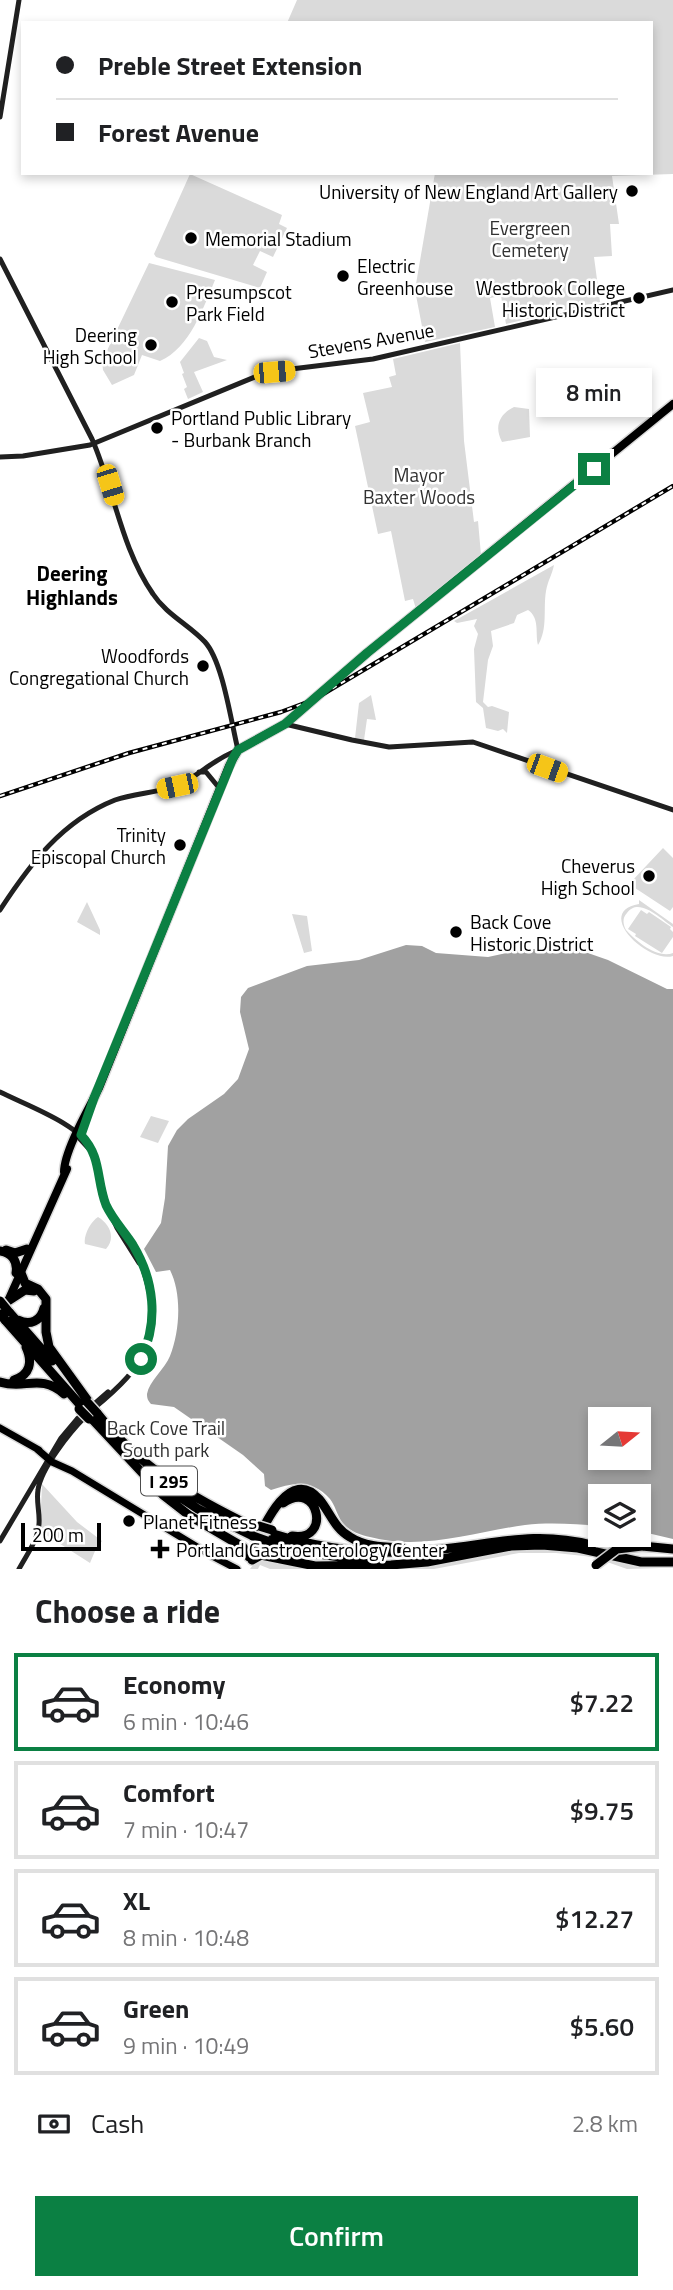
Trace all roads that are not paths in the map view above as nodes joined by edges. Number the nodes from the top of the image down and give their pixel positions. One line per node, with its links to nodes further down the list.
1 (19, 0): 2 (main road)
2 (0, 117)
3 (0, 259): 6 (main road)
4 (673, 290): 6 (main road, Stevens Avenue)
5 (673, 404): 8 (highway)
6 (94, 443): 7 (main road, Stevens Avenue); 9 (main road)
7 (0, 457)
8 (285, 724): 9 (highway); 12 (main road)
9 (238, 750): 10 (main road); 11 (highway)
10 (196, 773): 11 (main road); 13 (main road)
11 (221, 790): 15 (highway)
12 (673, 810)
13 (0, 910)
14 (0, 1092): 15 (main road)
15 (80, 1135): 16 (highway); 27 (main road)
16 (52, 1202): 17 (highway); 19 (highway)
17 (27, 1249): 18 (highway); 19 (highway)
18 (0, 1250): 19 (highway)
19 (18, 1273): 20 (highway); 21 (highway); 24 (highway)
20 (4, 1301): 21 (highway, I 295, bridge); 21 (highway)
21 (5, 1315): 22 (highway, I 295); 24 (highway, I 295)
22 (22, 1339): 23 (highway); 24 (highway, I 295)
23 (0, 1380): 24 (highway)
24 (84, 1405): 25 (highway, I 295, bridge)
25 (92, 1416): 28 (highway, I 295); 29 (highway, I 295)
26 (0, 1427): 27 (main road)
27 (50, 1458): 31 (main road); 37 (main road); 40 (main road)
28 (147, 1475): 29 (highway, I 295); 35 (highway)
29 (256, 1530): 30 (highway, I 295, bridge)
30 (270, 1535): 33 (highway, I 295); 35 (highway); 36 (highway, I 295)
31 (0, 1541)
32 (673, 1549): 39 (highway, bridge)
33 (432, 1550): 34 (highway, I 295); 35 (highway)
34 (673, 1556)
35 (250, 1558): 36 (highway); 42 (main road); 43 (main road)
36 (445, 1558): 38 (highway, I 295)
37 (219, 1560): 41 (main road); 42 (main road)
38 (673, 1564): 44 (highway)
39 (594, 1568)
40 (19, 1569)
41 (230, 1569)
42 (239, 1569)
43 (247, 1569)
44 (664, 1569)

